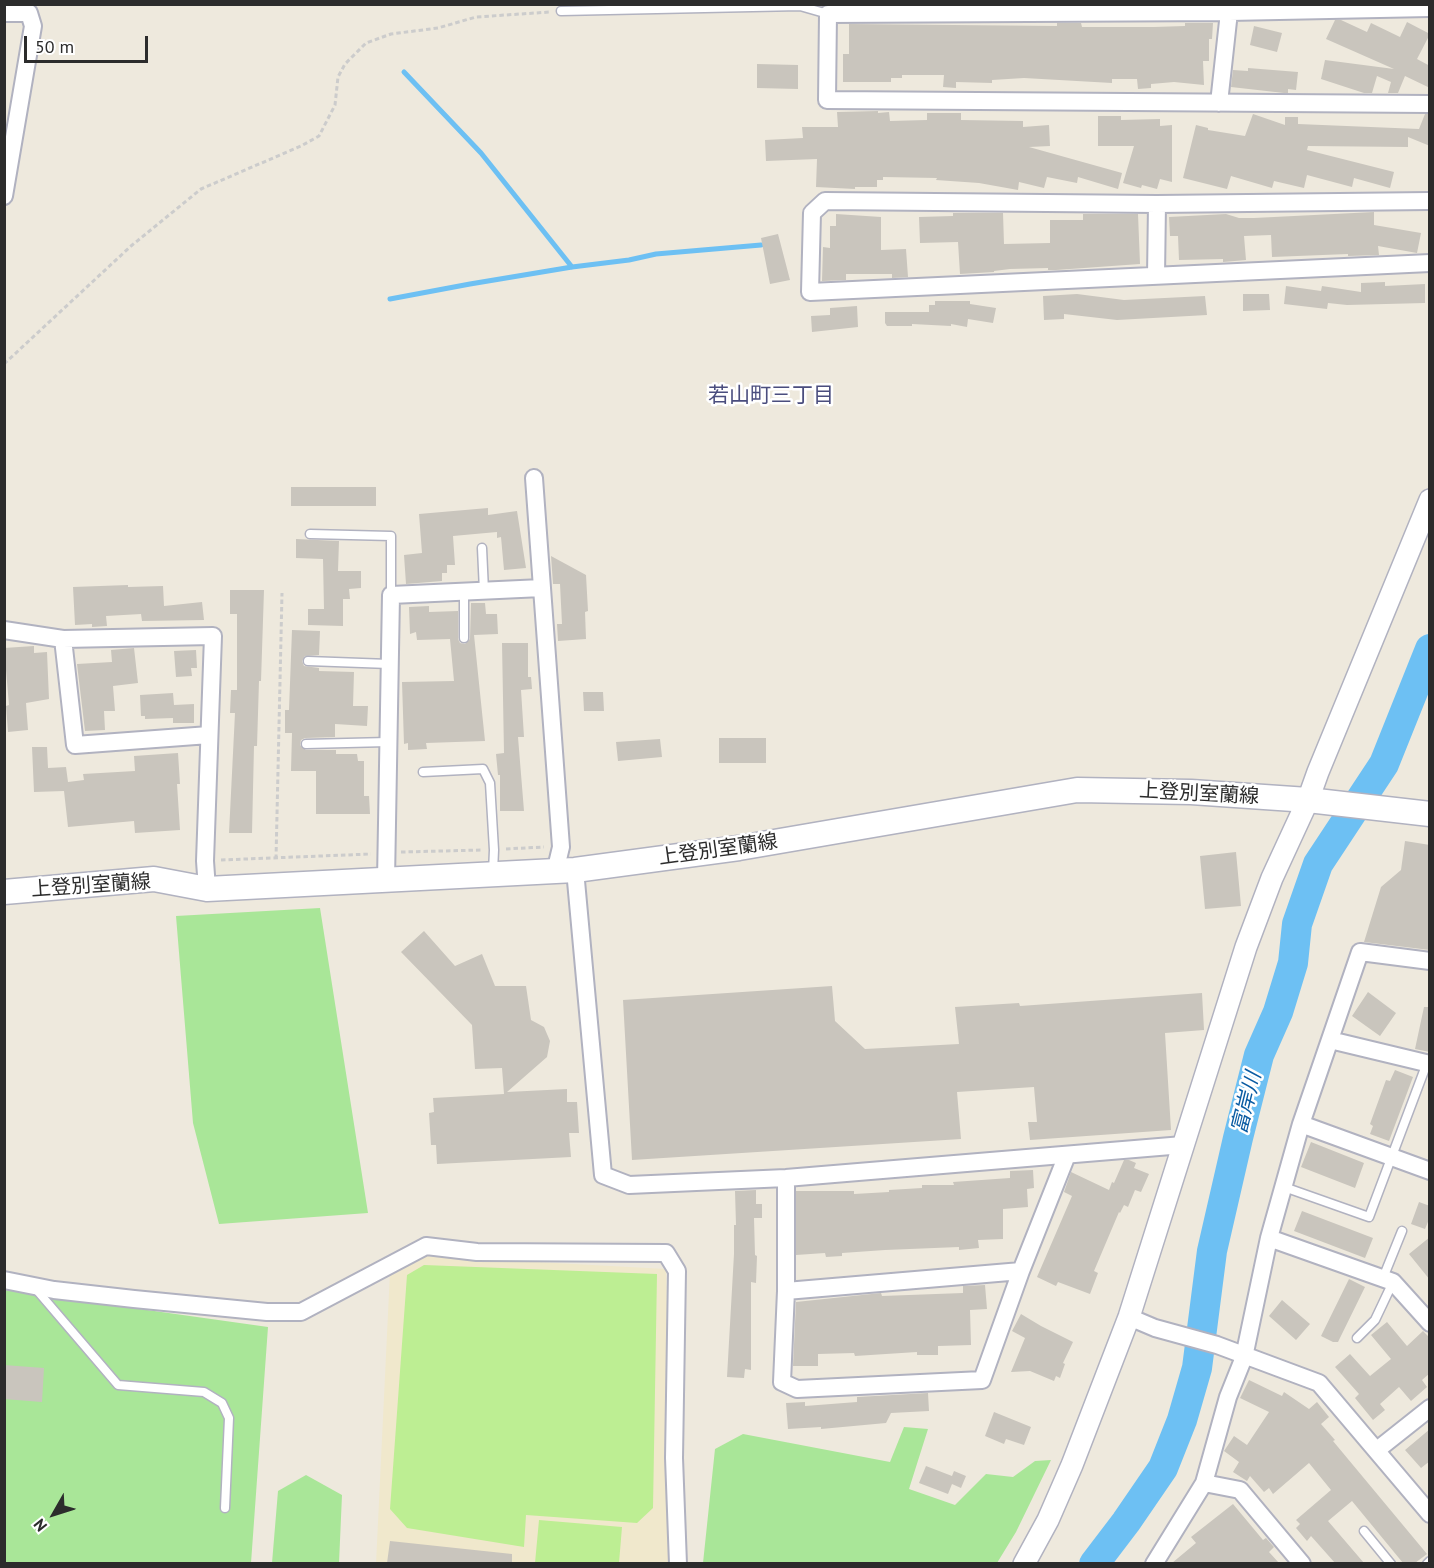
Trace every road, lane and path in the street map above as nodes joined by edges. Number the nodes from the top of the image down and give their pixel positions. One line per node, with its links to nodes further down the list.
1 (1430, 8): 3 (street)
2 (561, 11): 5 (lane); 13 (path)
3 (1229, 12): 5 (street); 6 (street)
4 (4, 13): 8 (street)
5 (828, 14): 6 (street)
6 (1219, 104): 7 (street)
7 (1430, 104)
8 (4, 196)
9 (1430, 201): 10 (street)
10 (1157, 204): 12 (street); 12 (street)
11 (1430, 263): 12 (street)
12 (1156, 276)
13 (4, 364)
14 (534, 478): 18 (street)
15 (1430, 500): 32 (street)
16 (310, 534): 22 (lane)
17 (482, 548): 19 (lane)
18 (542, 588): 19 (street); 35 (street)
19 (484, 591): 20 (street)
20 (464, 592): 22 (street); 24 (lane)
21 (282, 593): 34 (path)
22 (391, 595): 27 (street)
23 (4, 630): 25 (street)
24 (464, 638)
25 (63, 639): 28 (street); 28 (street)
26 (308, 661): 27 (lane)
27 (389, 664): 29 (street)
28 (208, 735): 38 (street)
29 (388, 742): 30 (lane); 37 (street)
30 (306, 744)
31 (423, 772): 36 (lane)
32 (1318, 801): 33 (main road, 上登別室蘭線); 35 (main road, 上登別室蘭線); 44 (street)
33 (1430, 814)
34 (276, 859)
35 (565, 871): 36 (main road, 上登別室蘭線); 48 (street)
36 (493, 875): 37 (main road, 上登別室蘭線)
37 (386, 880): 38 (main road, 上登別室蘭線)
38 (207, 889): 39 (main road, 上登別室蘭線)
39 (4, 892)
40 (1430, 961): 41 (street)
41 (1330, 1040): 42 (street); 43 (street)
42 (1428, 1064): 46 (lane)
43 (1301, 1124): 46 (street); 49 (street)
44 (1183, 1145): 45 (street); 57 (street)
45 (1067, 1155): 48 (street); 52 (street)
46 (1392, 1158): 47 (street); 49 (lane)
47 (1430, 1171)
48 (786, 1178): 56 (street)
49 (1284, 1186): 51 (street)
50 (1402, 1231): 54 (lane)
51 (1269, 1238): 54 (street); 60 (street)
52 (1021, 1271): 56 (street); 56 (street)
53 (4, 1280): 55 (street)
54 (1388, 1280): 58 (street); 59 (lane)
55 (32, 1286): 64 (lane); 67 (street)
56 (786, 1291)
57 (1129, 1317): 60 (street); 68 (street)
58 (1430, 1323)
59 (1357, 1338)
60 (1244, 1357): 62 (street); 63 (street)
61 (1430, 1408): 62 (street)
62 (1377, 1450): 65 (street)
63 (1204, 1483): 69 (street); 70 (street)
64 (225, 1508)
65 (1430, 1514)
66 (1364, 1531): 71 (lane)
67 (678, 1563)
68 (1024, 1563)
69 (1154, 1563)
70 (1302, 1563)
71 (1391, 1563)

